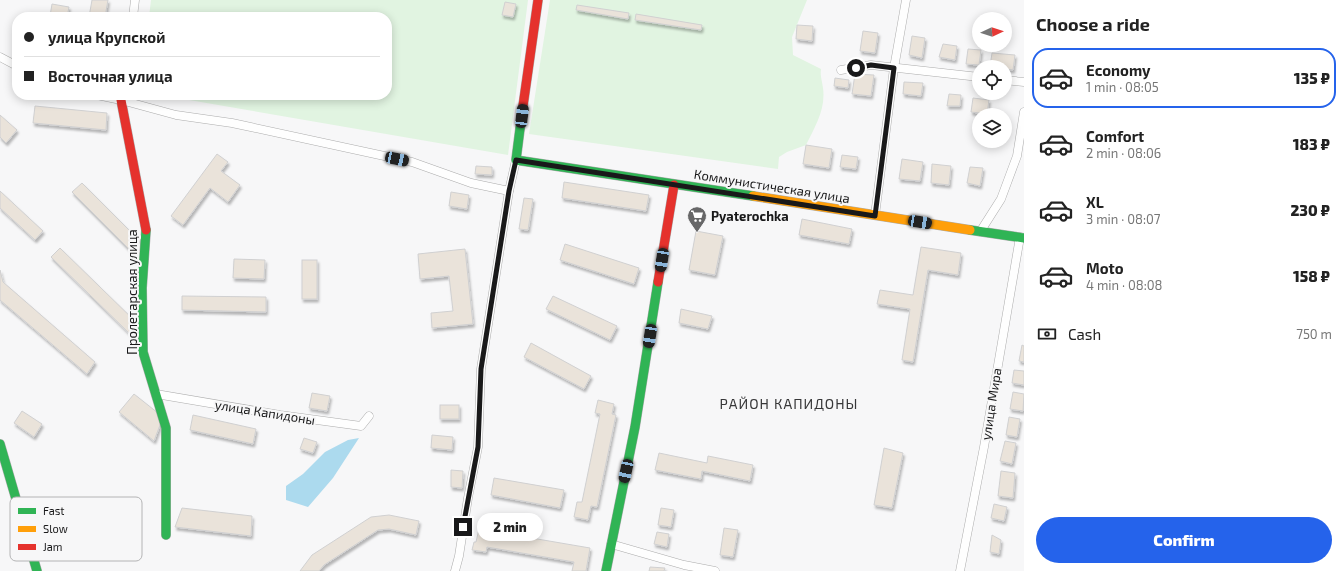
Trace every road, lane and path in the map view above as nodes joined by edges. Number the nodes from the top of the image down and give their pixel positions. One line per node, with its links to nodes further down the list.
1 (135, 0): 4 (street)
2 (538, 0): 15 (street)
3 (906, 0): 7 (street)
4 (134, 12)
5 (0, 57): 6 (street)
6 (12, 63)
7 (894, 68): 8 (street); 9 (street); 18 (street)
8 (841, 70)
9 (972, 76)
10 (1012, 81): 11 (street)
11 (1024, 82)
12 (122, 100): 21 (street, Пролетарская улица)
13 (130, 100): 17 (street)
14 (1024, 112): 19 (street)
15 (516, 160): 16 (street, Коммунистическая улица); 17 (street)
16 (674, 184): 18 (street, Коммунистическая улица); 26 (street)
17 (509, 191): 30 (street)
18 (875, 216): 19 (street, Коммунистическая улица)
19 (980, 232): 20 (street, Коммунистическая улица)
20 (1022, 238): 33 (street, улица Мира)
21 (156, 394): 22 (street, улица Капидоны); 25 (street, Пролетарская улица)
22 (369, 416)
23 (0, 444): 24 (street)
24 (15, 497)
25 (166, 535)
26 (611, 544): 28 (street); 31 (street)
27 (34, 561): 29 (street)
28 (684, 568): 32 (street)
29 (37, 571)
30 (455, 571)
31 (606, 571)
32 (715, 571)
33 (960, 571)

